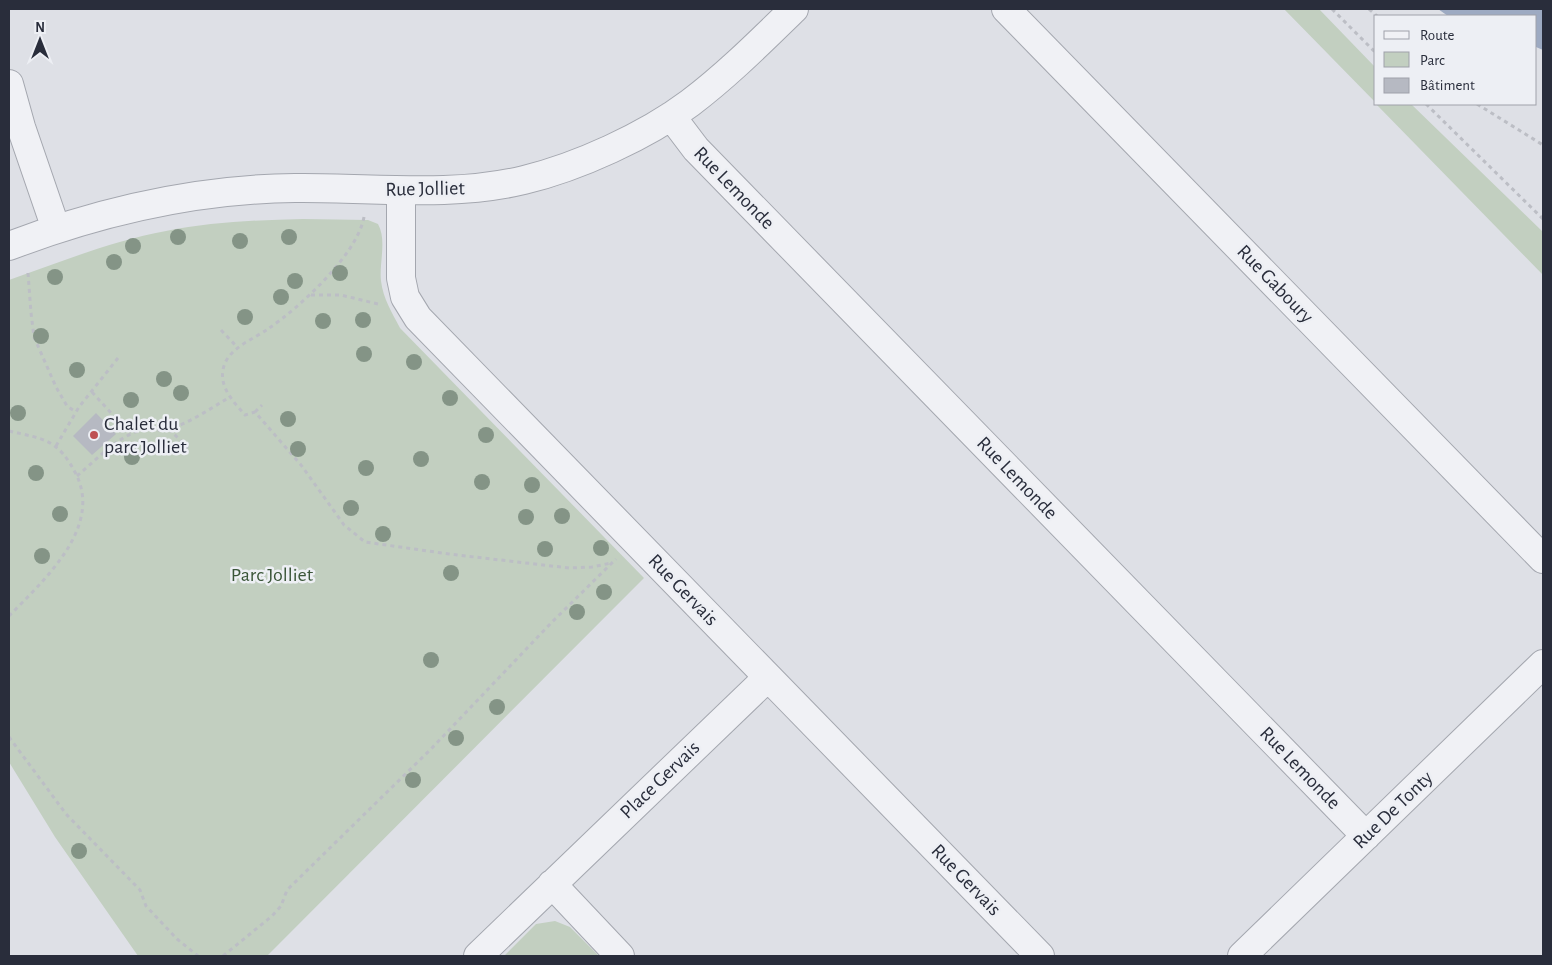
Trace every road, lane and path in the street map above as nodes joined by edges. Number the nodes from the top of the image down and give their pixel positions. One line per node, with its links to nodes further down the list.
1 (794, 9): 8 (street, Rue Jolliet)
2 (1006, 9): 33 (street, Rue Gaboury)
3 (1332, 9): 4 (path)
4 (1374, 51)
5 (9, 84): 13 (street)
6 (1427, 105): 12 (path)
7 (1479, 105): 9 (path)
8 (671, 116): 10 (street, Rue Jolliet); 39 (street, Rue Lemonde)
9 (1543, 144)
10 (402, 191): 13 (street, Rue Jolliet); 17 (street, Rue Gervais)
11 (364, 217): 16 (path)
12 (1543, 219)
13 (56, 229): 14 (street, Rue Jolliet)
14 (9, 246)
15 (28, 273): 24 (path)
16 (310, 295): 17 (path); 19 (path)
17 (409, 304): 32 (street, Rue Gervais)
18 (221, 330): 19 (path)
19 (238, 348): 22 (path)
20 (118, 358): 21 (path)
21 (92, 392): 24 (path); 28 (path)
22 (230, 396): 25 (path); 26 (path)
23 (262, 405): 25 (path)
24 (76, 412): 29 (path)
25 (255, 412): 34 (path)
26 (169, 429): 28 (path); 30 (path)
27 (9, 431): 29 (path)
28 (130, 434): 31 (path)
29 (56, 446): 31 (path)
30 (184, 450)
31 (77, 476): 35 (path)
32 (636, 542): 34 (path); 37 (street, Rue Gervais)
33 (1543, 559)
34 (611, 563): 42 (path)
35 (9, 616)
36 (1543, 664): 39 (street, Rue De Tonty)
37 (768, 677): 40 (street, Place Gervais); 45 (street, Rue Gervais)
38 (9, 737): 41 (path)
39 (1366, 836): 46 (street, Rue De Tonty)
40 (552, 884): 43 (street, Place Gervais); 44 (street)
41 (198, 956)
42 (222, 956)
43 (478, 956)
44 (620, 956)
45 (1040, 956)
46 (1242, 956)

